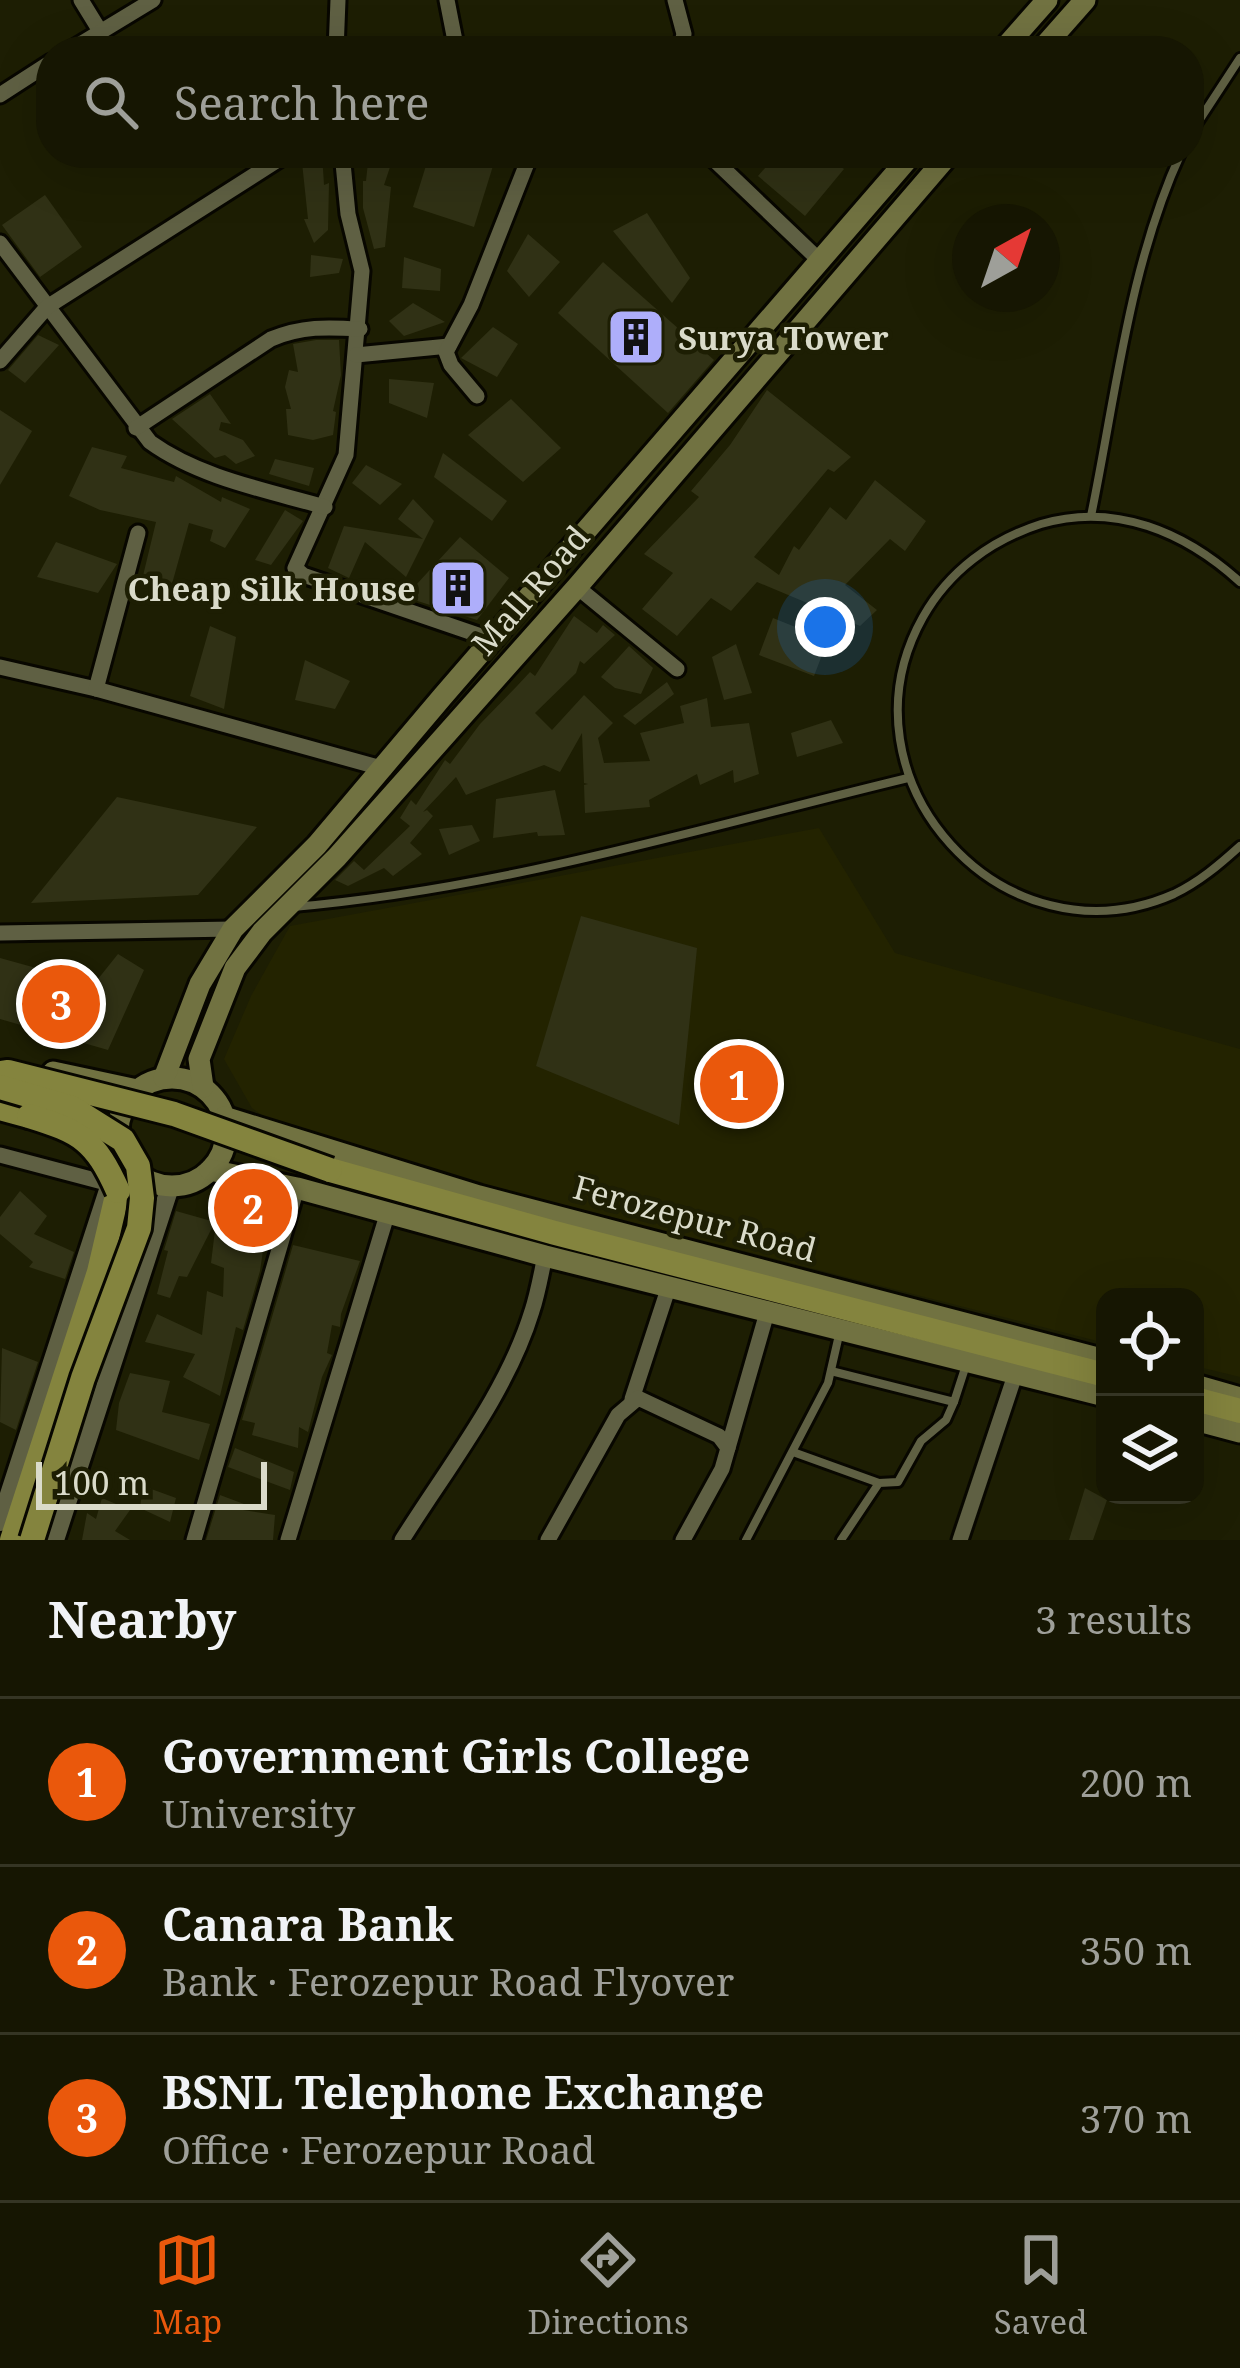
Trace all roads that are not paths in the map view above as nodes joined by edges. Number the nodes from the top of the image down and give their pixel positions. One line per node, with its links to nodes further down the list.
1 (81, 0): 9 (street)
2 (153, 0): 9 (street)
3 (338, 0): 11 (street)
4 (465, 0): 8 (street)
5 (675, 0): 13 (street)
6 (1047, 0): 14 (main road)
7 (1084, 0): 15 (main road)
8 (447, 4): 12 (street)
9 (100, 31): 10 (street)
10 (92, 36)
11 (337, 36)
12 (454, 36)
13 (684, 36)
14 (1015, 36)
15 (1053, 36)
16 (1240, 58): 19 (lane)
17 (36, 72): 18 (street)
18 (0, 95)
19 (1204, 113)
20 (265, 168): 29 (street)
21 (343, 168): 30 (street)
22 (525, 168): 31 (street)
23 (723, 168): 28 (street)
24 (900, 168): 28 (main road, Mall Road)
25 (937, 168): 40 (main road, Mall Road)
26 (1175, 168): 37 (lane)
27 (0, 243): 29 (street)
28 (819, 260): 41 (main road, Mall Road)
29 (47, 307): 33 (street); 35 (street)
30 (360, 329): 32 (street); 35 (street)
31 (449, 346): 32 (street); 34 (street)
32 (356, 356): 36 (street)
33 (0, 361)
34 (477, 396)
35 (136, 428): 36 (street)
36 (325, 507): 41 (street)
37 (1091, 517): 39 (lane); 46 (lane)
38 (138, 533): 44 (street)
39 (1240, 582)
40 (578, 587): 43 (street); 48 (main road, Mall Road)
41 (494, 640): 45 (main road, Mall Road)
42 (0, 667): 44 (street)
43 (677, 668)
44 (96, 689): 45 (street)
45 (385, 769): 49 (main road, Mall Road)
46 (908, 778): 47 (lane); 48 (lane)
47 (1240, 847)
48 (286, 908): 54 (main road, Mall Road)
49 (233, 929): 50 (street); 53 (main road, Mall Road)
50 (0, 933)
51 (0, 1061): 56 (main road)
52 (0, 1073): 62 (main road, bridge)
53 (164, 1078): 54 (main road); 56 (main road)
54 (203, 1087): 59 (main road)
55 (0, 1088): 61 (main road, bridge)
56 (137, 1090): 61 (main road)
57 (0, 1108): 65 (main road, bridge)
58 (0, 1117): 61 (main road)
59 (224, 1117): 62 (main road, Ferozepur Road); 63 (main road)
60 (0, 1155): 65 (street)
61 (128, 1158): 64 (main road); 65 (street); 91 (main road, bridge)
62 (318, 1159): 66 (main road); 72 (main road, Ferozepur Road); 76 (main road)
63 (210, 1170): 64 (main road); 66 (main road)
64 (170, 1186): 92 (street)
65 (114, 1187): 89 (street); 90 (main road)
66 (303, 1189): 67 (main road); 93 (street)
67 (387, 1215): 68 (main road); 94 (street)
68 (545, 1256): 69 (main road); 95 (street)
69 (669, 1286): 70 (main road); 80 (street)
70 (767, 1310): 71 (main road); 86 (street)
71 (840, 1328): 73 (main road); 74 (lane)
72 (1096, 1358)
73 (968, 1360): 75 (main road); 82 (lane)
74 (831, 1371): 82 (lane); 87 (lane)
75 (1016, 1372): 78 (main road); 100 (street)
76 (1096, 1373)
77 (1204, 1387): 79 (main road)
78 (1096, 1394)
79 (1240, 1398)
80 (632, 1399): 86 (street); 96 (street)
81 (1204, 1401): 83 (main road)
82 (955, 1402): 88 (lane)
83 (1240, 1411)
84 (1204, 1422): 85 (main road)
85 (1240, 1432)
86 (728, 1448): 97 (street)
87 (793, 1452): 88 (lane); 98 (lane)
88 (878, 1483): 99 (lane)
89 (0, 1522)
90 (12, 1540)
91 (32, 1540)
92 (55, 1540)
93 (194, 1540)
94 (287, 1540)
95 (402, 1540)
96 (548, 1540)
97 (683, 1540)
98 (746, 1540)
99 (841, 1540)
100 (960, 1540)

